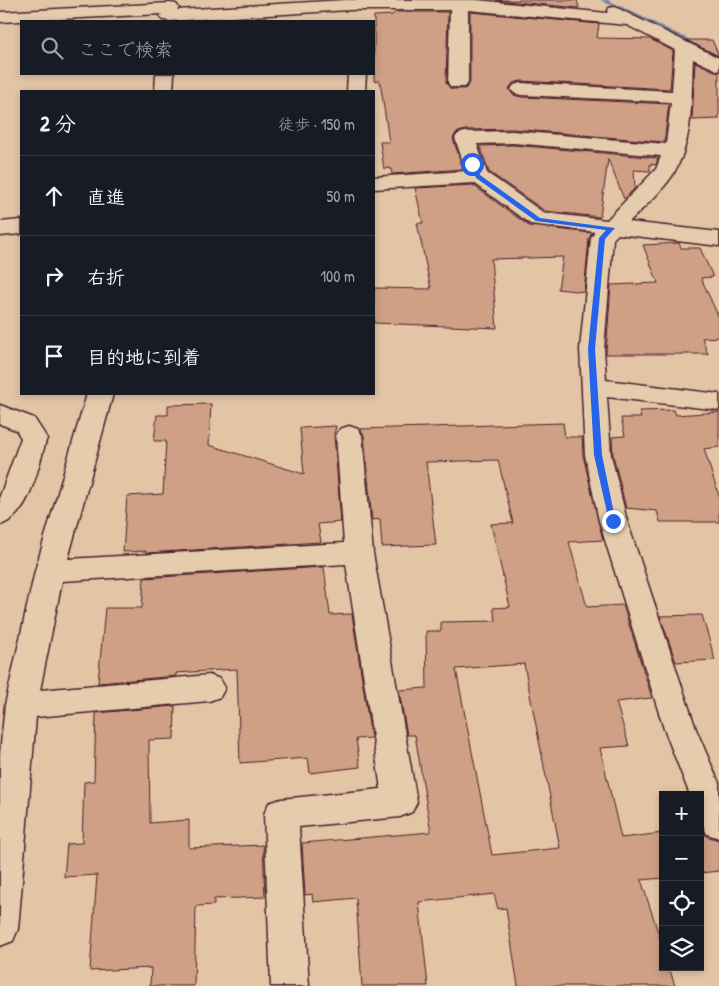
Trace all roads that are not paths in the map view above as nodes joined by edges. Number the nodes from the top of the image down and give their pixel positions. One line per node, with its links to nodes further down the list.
1 (591, 0): 6 (street)
2 (459, 5): 4 (street); 6 (street); 11 (street)
3 (170, 11): 4 (street); 5 (street)
4 (360, 13)
5 (0, 17)
6 (630, 20): 7 (street)
7 (684, 47): 8 (street); 15 (street)
8 (719, 65)
9 (165, 75): 13 (street)
10 (357, 75): 14 (street)
11 (458, 82)
12 (521, 89): 15 (street)
13 (164, 90)
14 (356, 90)
15 (681, 97): 16 (street)
16 (674, 151): 17 (street); 20 (street)
17 (478, 176): 18 (street); 20 (street)
18 (375, 183)
19 (20, 227): 21 (street)
20 (611, 228): 22 (street); 23 (street)
21 (0, 229)
22 (719, 239)
23 (594, 387): 25 (street); 33 (street)
24 (100, 395): 30 (street)
25 (719, 402)
26 (0, 414): 28 (street)
27 (348, 435): 29 (street)
28 (0, 515)
29 (359, 553): 30 (street); 35 (street)
30 (50, 571): 32 (street)
31 (210, 688): 32 (street)
32 (21, 705): 34 (street)
33 (719, 822)
34 (0, 929)
35 (290, 986)

